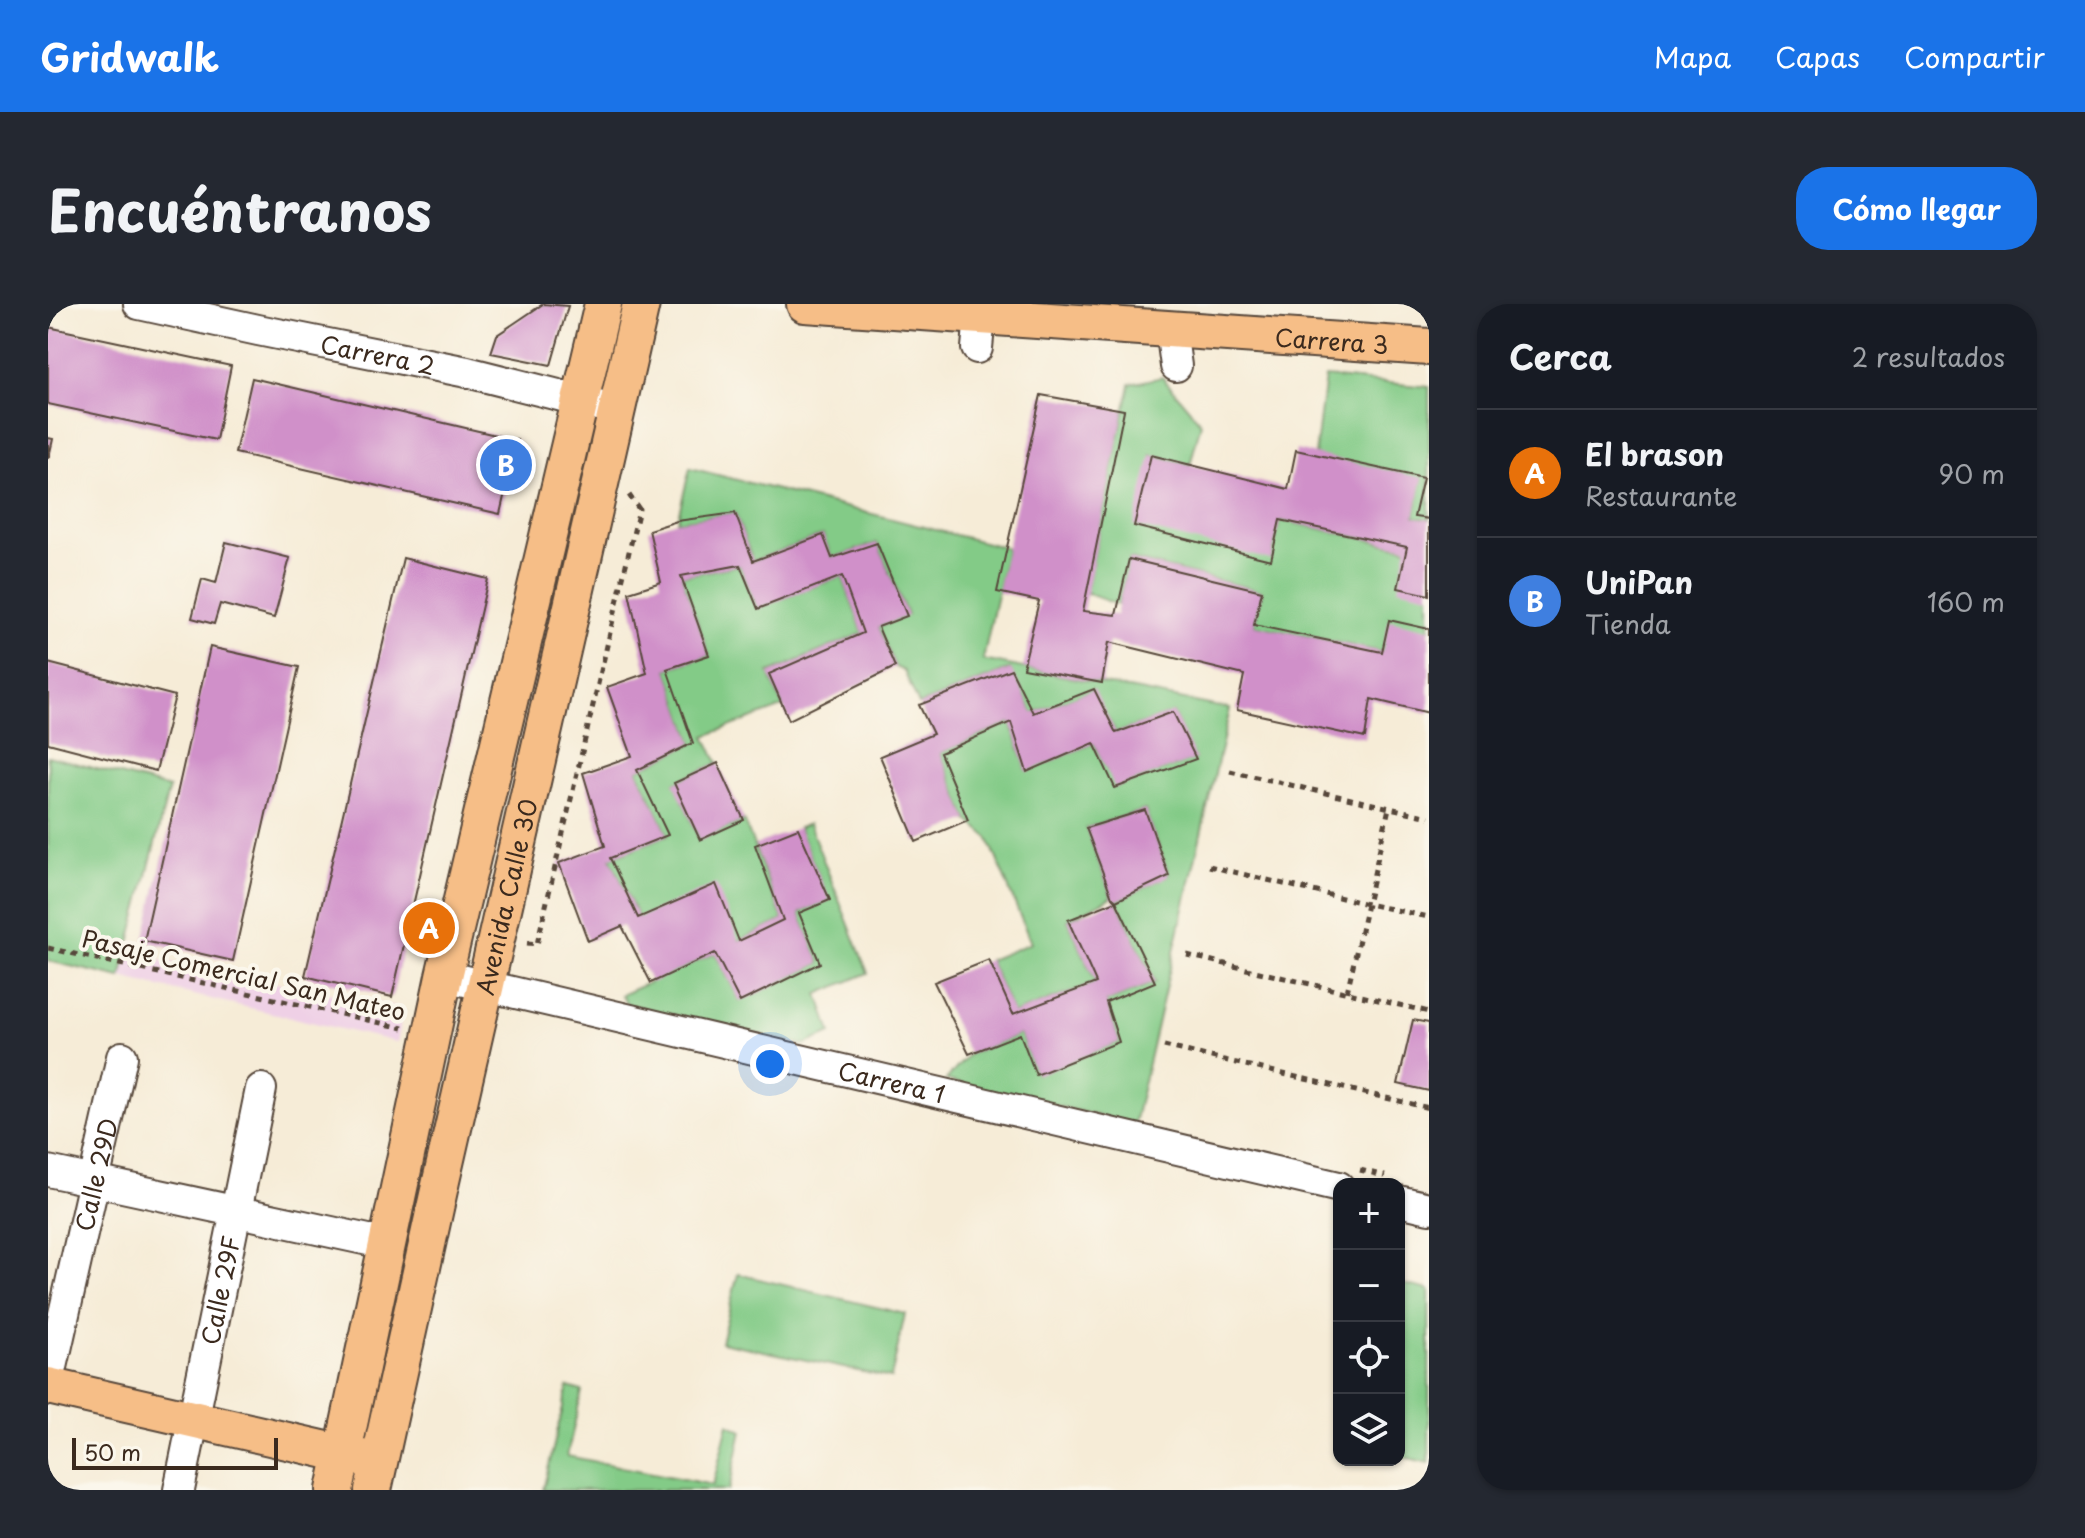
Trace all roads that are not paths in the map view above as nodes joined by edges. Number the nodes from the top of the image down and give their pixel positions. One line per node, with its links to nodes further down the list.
1 (139, 304): 8 (street, Carrera 2)
2 (603, 304): 8 (main road, Avenida Calle 30)
3 (641, 304): 9 (main road, Avenida Calle 30)
4 (805, 304): 5 (main road, Carrera 3)
5 (1171, 329): 6 (main road, Carrera 3); 7 (street)
6 (1429, 347)
7 (1176, 366)
8 (580, 401): 9 (street, Carrera 2); 10 (main road, Avenida Calle 30)
9 (617, 409): 11 (main road, Avenida Calle 30)
10 (444, 976): 11 (street, Carrera 1); 20 (main road, Avenida Calle 30)
11 (486, 986): 16 (street, Carrera 1); 24 (main road, Avenida Calle 30)
12 (122, 1057): 15 (street, Calle 29D)
13 (261, 1089): 19 (street, Calle 29F)
14 (48, 1171): 15 (street)
15 (94, 1181): 19 (street); 21 (street, Calle 29D)
16 (1333, 1186)
17 (1405, 1202): 18 (street)
18 (1429, 1208)
19 (235, 1211): 20 (street); 22 (street, Calle 29F)
20 (387, 1244): 23 (main road, Avenida Calle 30)
21 (48, 1386): 22 (main road)
22 (194, 1419): 23 (main road); 25 (street, Calle 29F)
23 (343, 1454): 24 (main road); 26 (main road, Avenida Calle 30)
24 (376, 1476)
25 (179, 1490)
26 (335, 1490)

